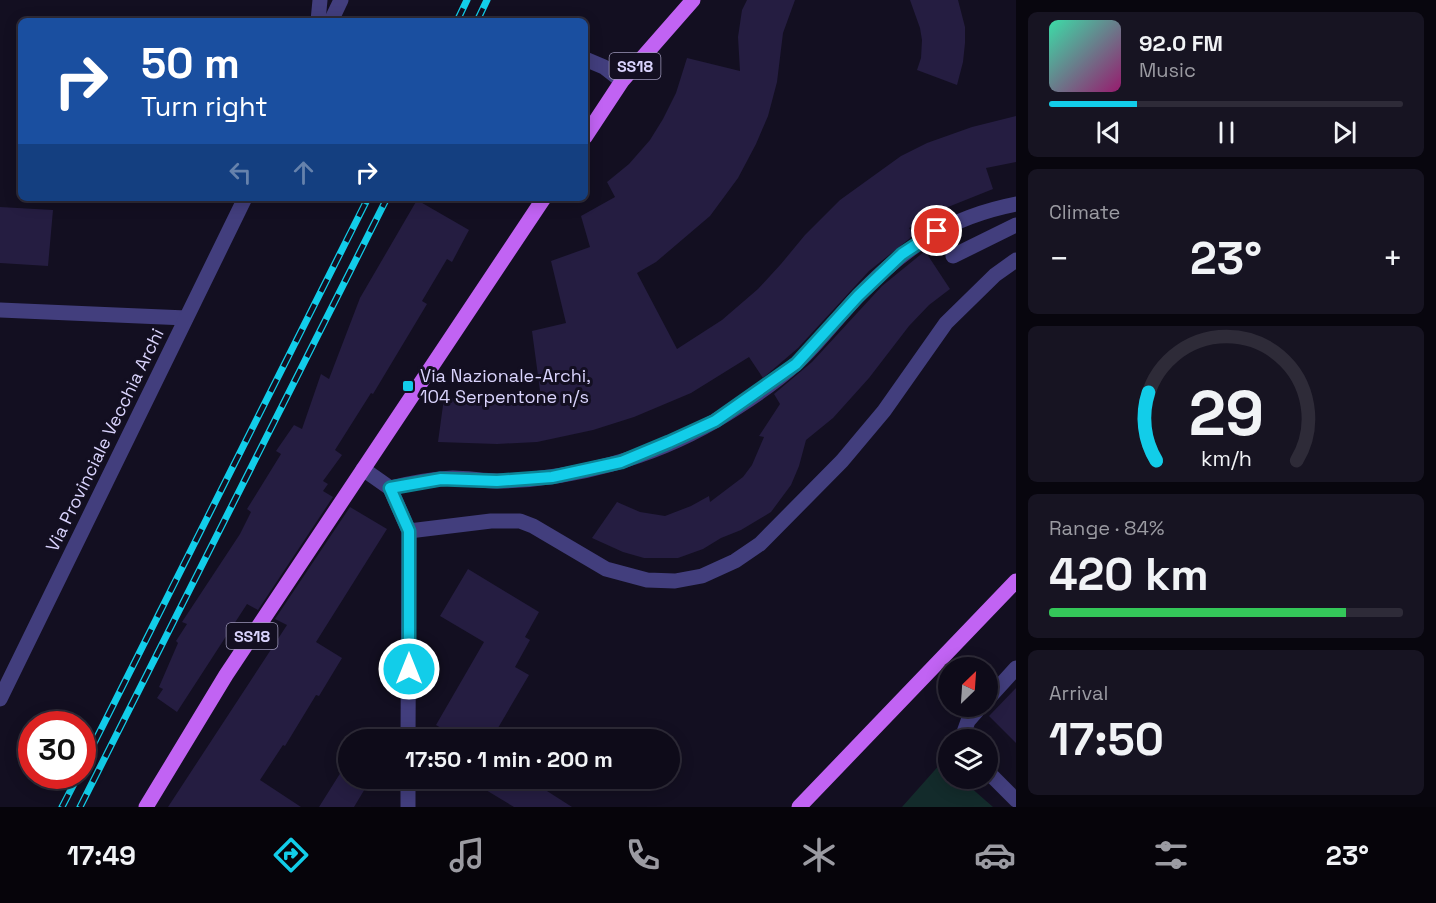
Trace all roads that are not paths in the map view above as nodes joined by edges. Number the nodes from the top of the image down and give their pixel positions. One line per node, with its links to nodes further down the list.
1 (320, 0): 4 (street)
2 (341, 0): 5 (street)
3 (693, 0): 7 (main road, SS18)
4 (318, 18)
5 (332, 18)
6 (588, 60): 7 (street)
7 (622, 81): 8 (main road, SS18)
8 (588, 132)
9 (244, 201): 16 (street, Via Provinciale Vecchia Archi)
10 (542, 201): 17 (main road, SS18)
11 (1016, 204): 18 (street)
12 (1016, 225): 13 (street)
13 (952, 256)
14 (1016, 260): 19 (street)
15 (0, 310): 16 (street)
16 (186, 318): 23 (street, Via Provinciale Vecchia Archi)
17 (363, 468): 18 (street); 28 (main road, SS18)
18 (390, 488): 19 (street)
19 (409, 531): 24 (street)
20 (1016, 581): 30 (main road)
21 (1016, 668): 22 (street)
22 (998, 688)
23 (0, 699)
24 (408, 729)
25 (998, 782): 27 (street)
26 (408, 789): 29 (street)
27 (1016, 800)
28 (146, 807)
29 (408, 807)
30 (799, 807)

